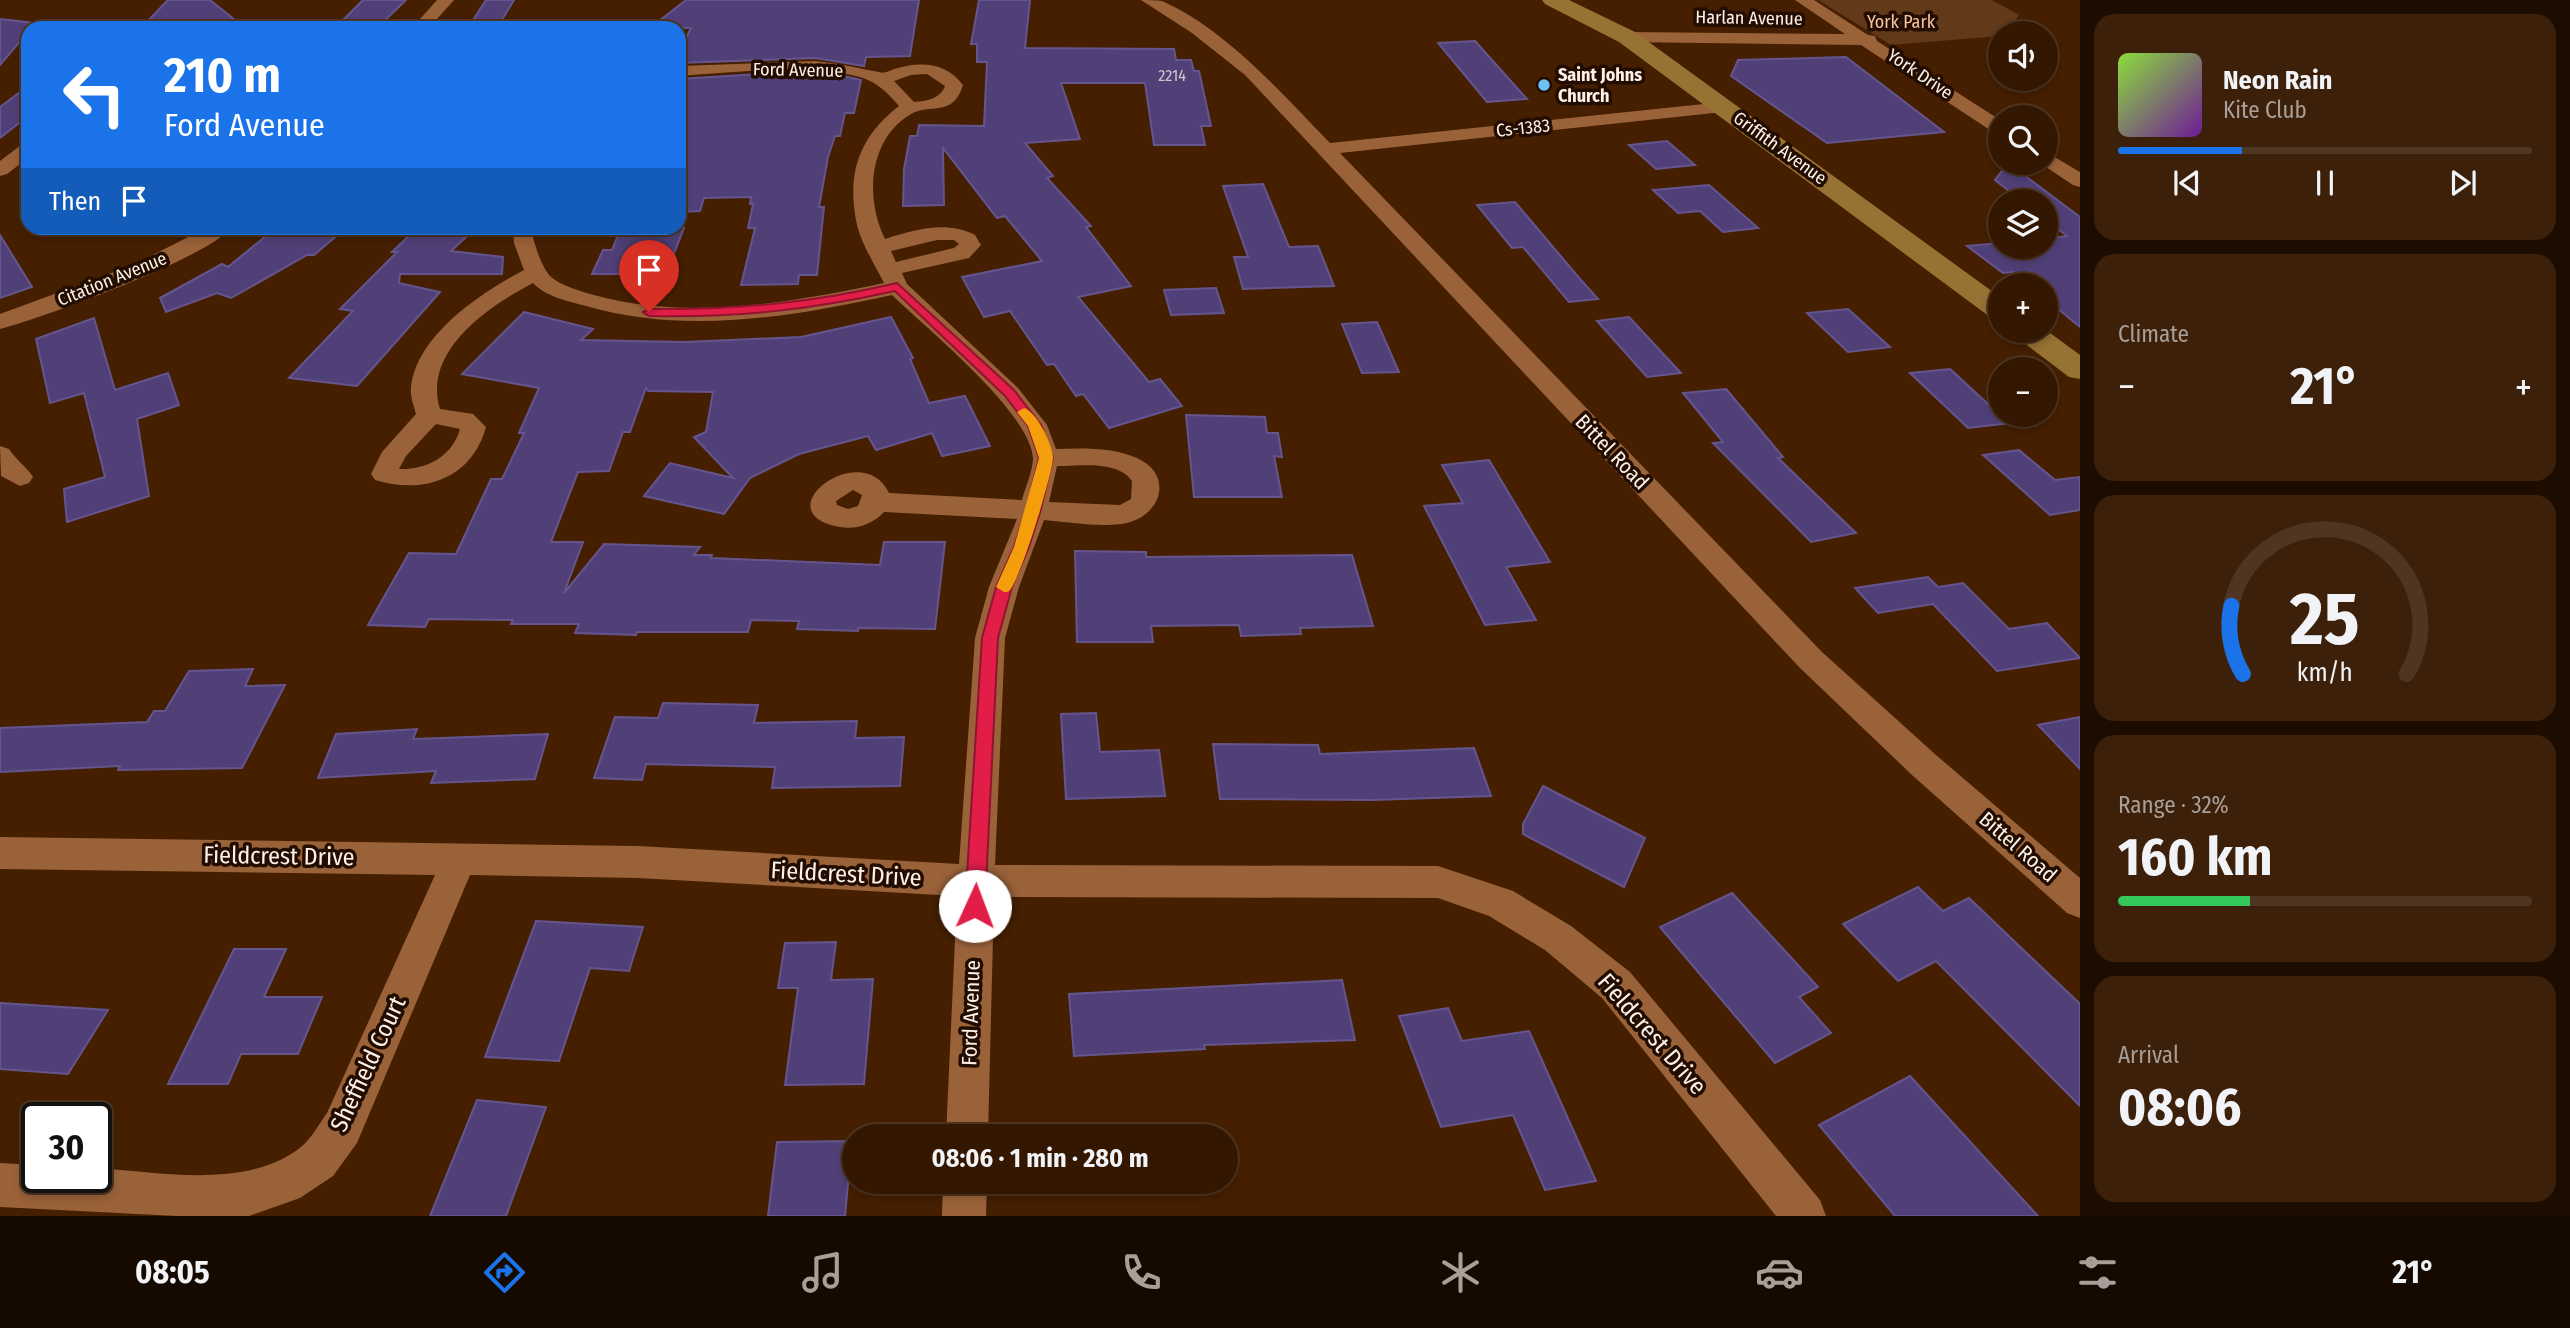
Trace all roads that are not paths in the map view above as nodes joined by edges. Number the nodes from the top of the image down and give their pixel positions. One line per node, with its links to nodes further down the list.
1 (446, 0): 5 (street)
2 (1149, 0): 13 (street, Bittel Road)
3 (1552, 0): 6 (street, Griffith Avenue)
4 (1804, 0): 7 (street, York Drive)
5 (426, 21)
6 (1628, 37): 7 (street, Harlan Avenue); 11 (street, Griffith Avenue)
7 (1869, 40): 12 (street, York Drive)
8 (686, 71): 9 (street, Ford Avenue)
9 (881, 80): 10 (street, Ford Avenue); 10 (street)
10 (909, 107): 20 (street)
11 (1723, 107): 13 (street, Cs-1383); 23 (street, Griffith Avenue)
12 (1988, 120)
13 (1324, 149): 36 (street, Bittel Road)
14 (21, 154): 16 (street)
15 (2058, 166): 17 (street)
16 (0, 170)
17 (2080, 181)
18 (208, 235): 24 (street, Citation Avenue)
19 (525, 235): 21 (street)
20 (877, 248): 22 (street); 22 (street)
21 (536, 272): 22 (street); 27 (street)
22 (893, 278): 29 (street)
23 (1988, 302)
24 (0, 322)
25 (2043, 343): 26 (street)
26 (2080, 370)
27 (429, 415)
28 (0, 455): 30 (street)
29 (1046, 458): 32 (street, Ford Avenue); 32 (street)
30 (20, 477)
31 (877, 502): 32 (street)
32 (1034, 509): 35 (street, Ford Avenue)
33 (0, 853): 34 (street, Fieldcrest Drive)
34 (460, 858): 35 (street, Fieldcrest Drive); 38 (street, Sheffield Court)
35 (976, 881): 37 (street, Ford Avenue); 41 (street, Fieldcrest Drive)
36 (2080, 901)
37 (967, 1124)
38 (0, 1185)
39 (965, 1194): 40 (street)
40 (964, 1216)
41 (1804, 1216)

